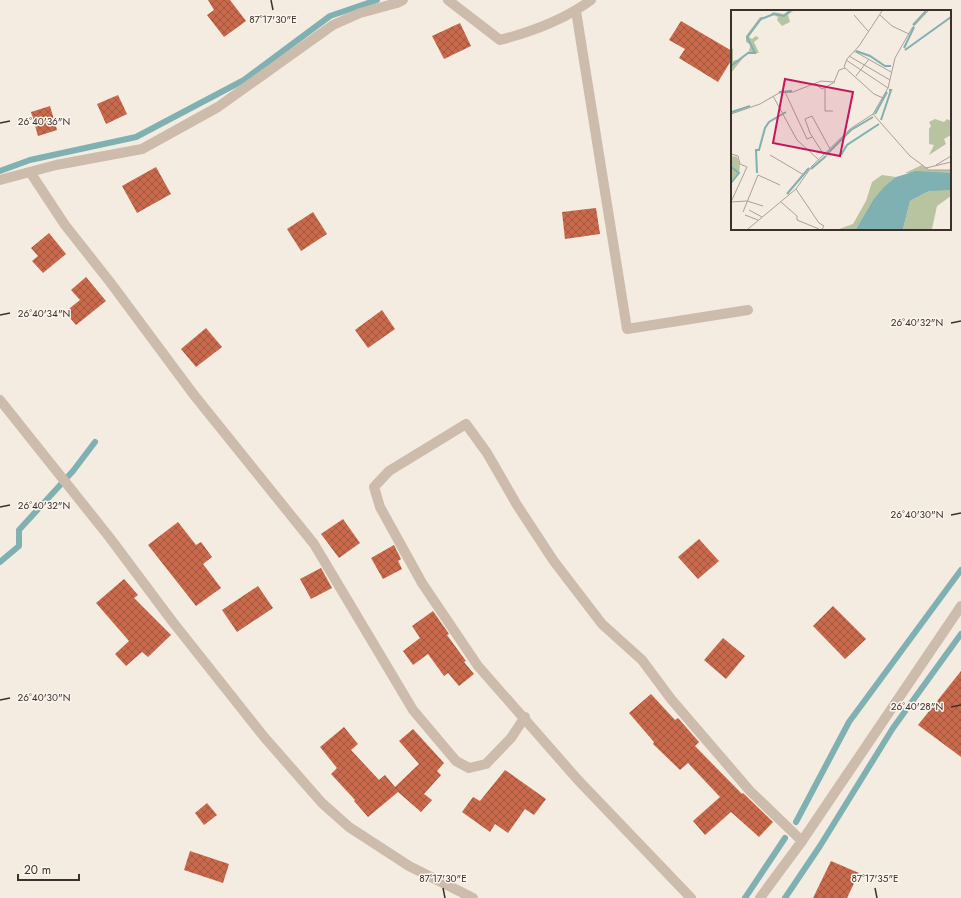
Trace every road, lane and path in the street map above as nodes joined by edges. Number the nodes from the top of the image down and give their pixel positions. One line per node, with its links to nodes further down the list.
1 (403, 0): 5 (street)
2 (448, 0): 4 (street)
3 (591, 0): 4 (street)
4 (576, 11): 7 (street)
5 (30, 172): 6 (street); 10 (street)
6 (0, 180)
7 (748, 310)
8 (0, 400): 12 (street)
9 (961, 606): 11 (street)
10 (525, 717): 11 (street); 13 (street)
11 (802, 840): 14 (street)
12 (473, 898)
13 (691, 898)
14 (760, 898)

